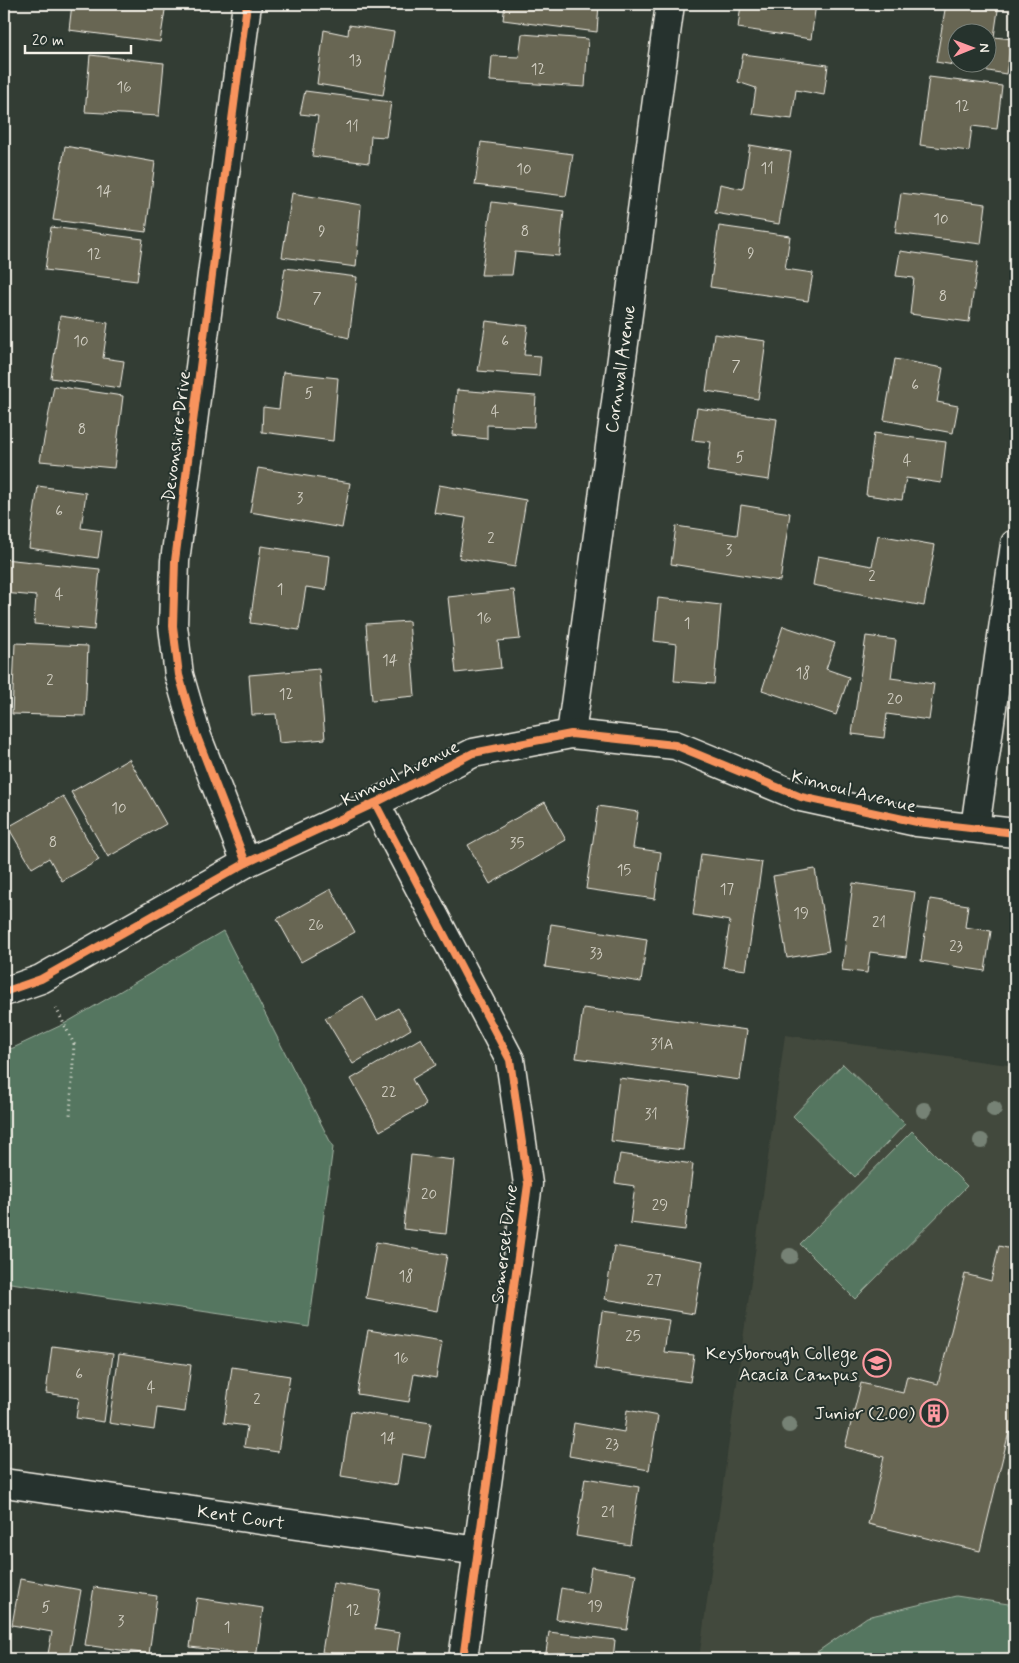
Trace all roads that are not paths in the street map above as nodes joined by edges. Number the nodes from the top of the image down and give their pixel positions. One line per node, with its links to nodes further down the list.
1 (247, 4): 8 (street, Devonshire Drive)
2 (670, 4): 4 (street, Cornwall Avenue)
3 (1015, 544): 6 (street)
4 (570, 734): 5 (street, Kinnoul Avenue); 6 (street, Kinnoul Avenue)
5 (375, 803): 8 (street, Kinnoul Avenue); 11 (street, Somerset Drive)
6 (975, 828): 7 (street, Kinnoul Avenue)
7 (1015, 833)
8 (246, 863): 9 (street, Kinnoul Avenue)
9 (4, 992)
10 (4, 1483): 11 (street, Kent Court)
11 (478, 1551): 12 (street, Somerset Drive)
12 (464, 1659)

